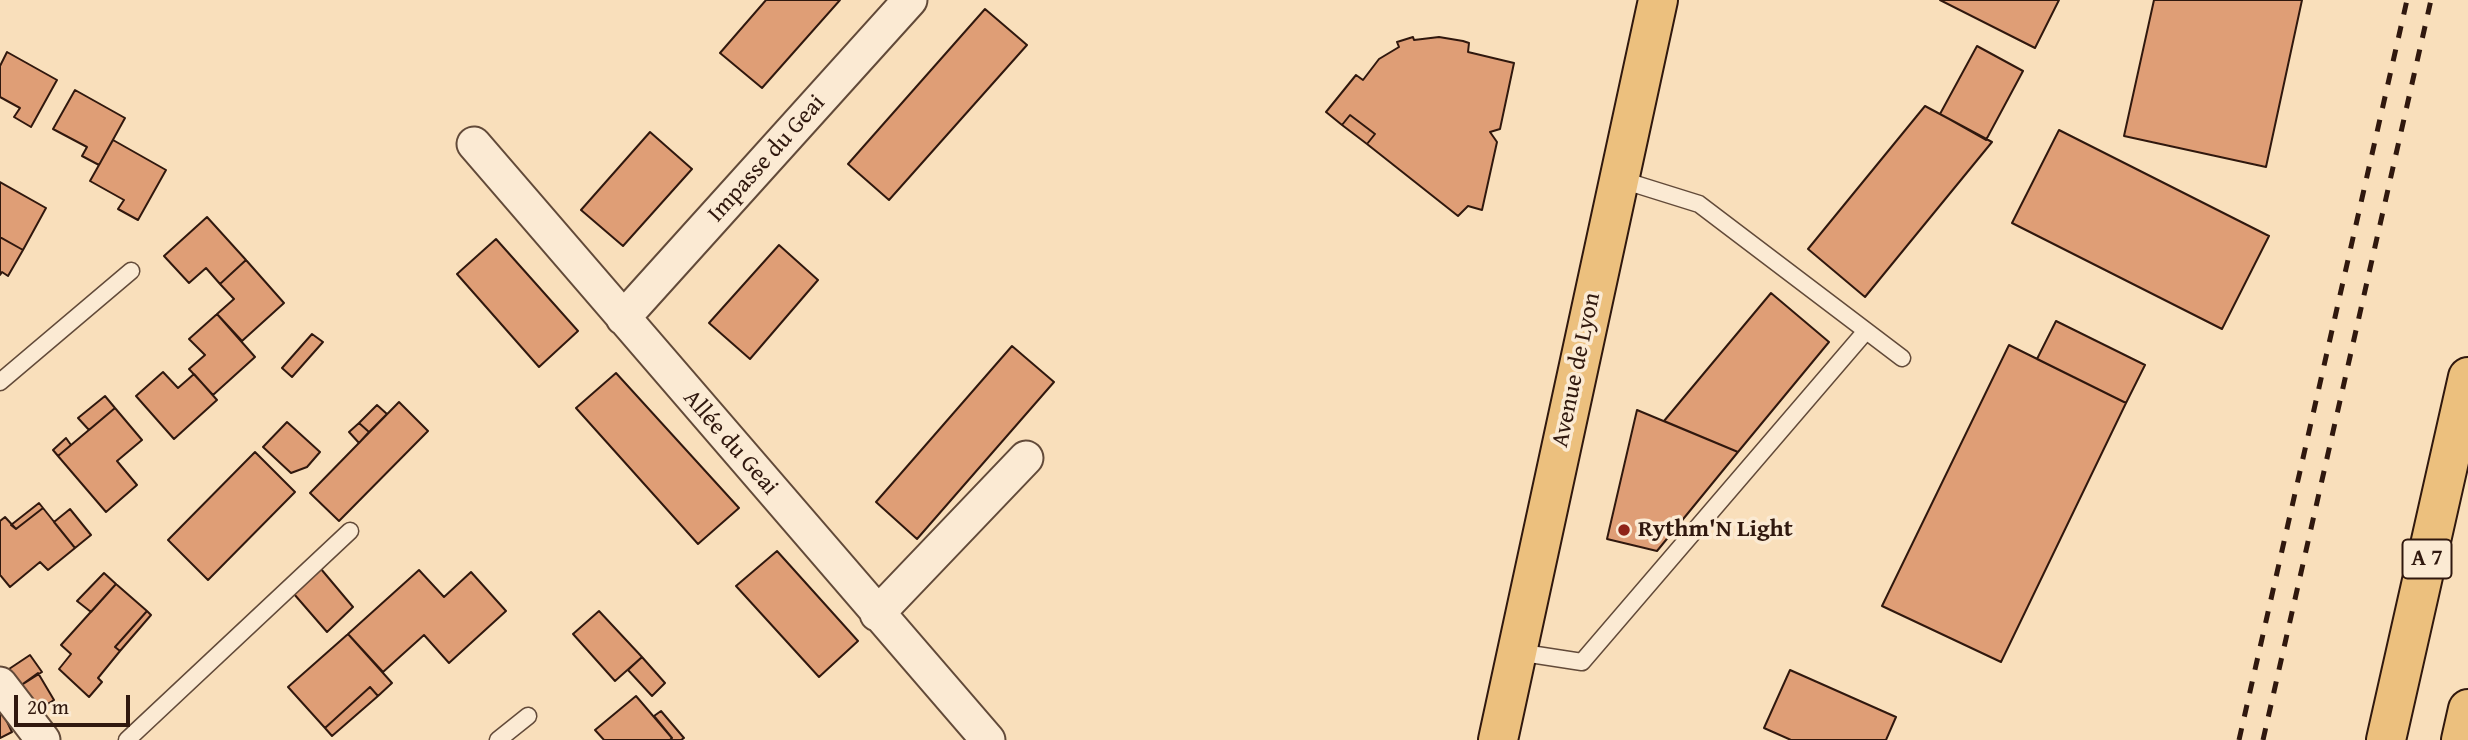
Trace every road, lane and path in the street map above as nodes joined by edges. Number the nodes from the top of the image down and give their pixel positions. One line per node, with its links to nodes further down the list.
1 (910, 0): 6 (street, Impasse du Geai)
2 (1658, 0): 4 (main road, Avenue de Lyon)
3 (474, 144): 6 (street, Allée du Geai)
4 (1619, 180): 7 (lane); 14 (main road, Avenue de Lyon)
5 (131, 271): 10 (lane)
6 (623, 318): 13 (street, Allée du Geai)
7 (1866, 331): 8 (lane); 14 (lane)
8 (1902, 358)
9 (2468, 377): 23 (main road, A 7)
10 (0, 382)
11 (1026, 458): 13 (street)
12 (350, 531): 19 (lane)
13 (877, 614): 21 (street, Allée du Geai)
14 (1517, 652): 22 (main road, Avenue de Lyon)
15 (0, 684): 18 (street)
16 (2468, 709): 24 (main road)
17 (528, 716): 20 (lane)
18 (43, 740)
19 (127, 740)
20 (498, 740)
21 (988, 740)
22 (1498, 740)
23 (2386, 740)
24 (2461, 740)

